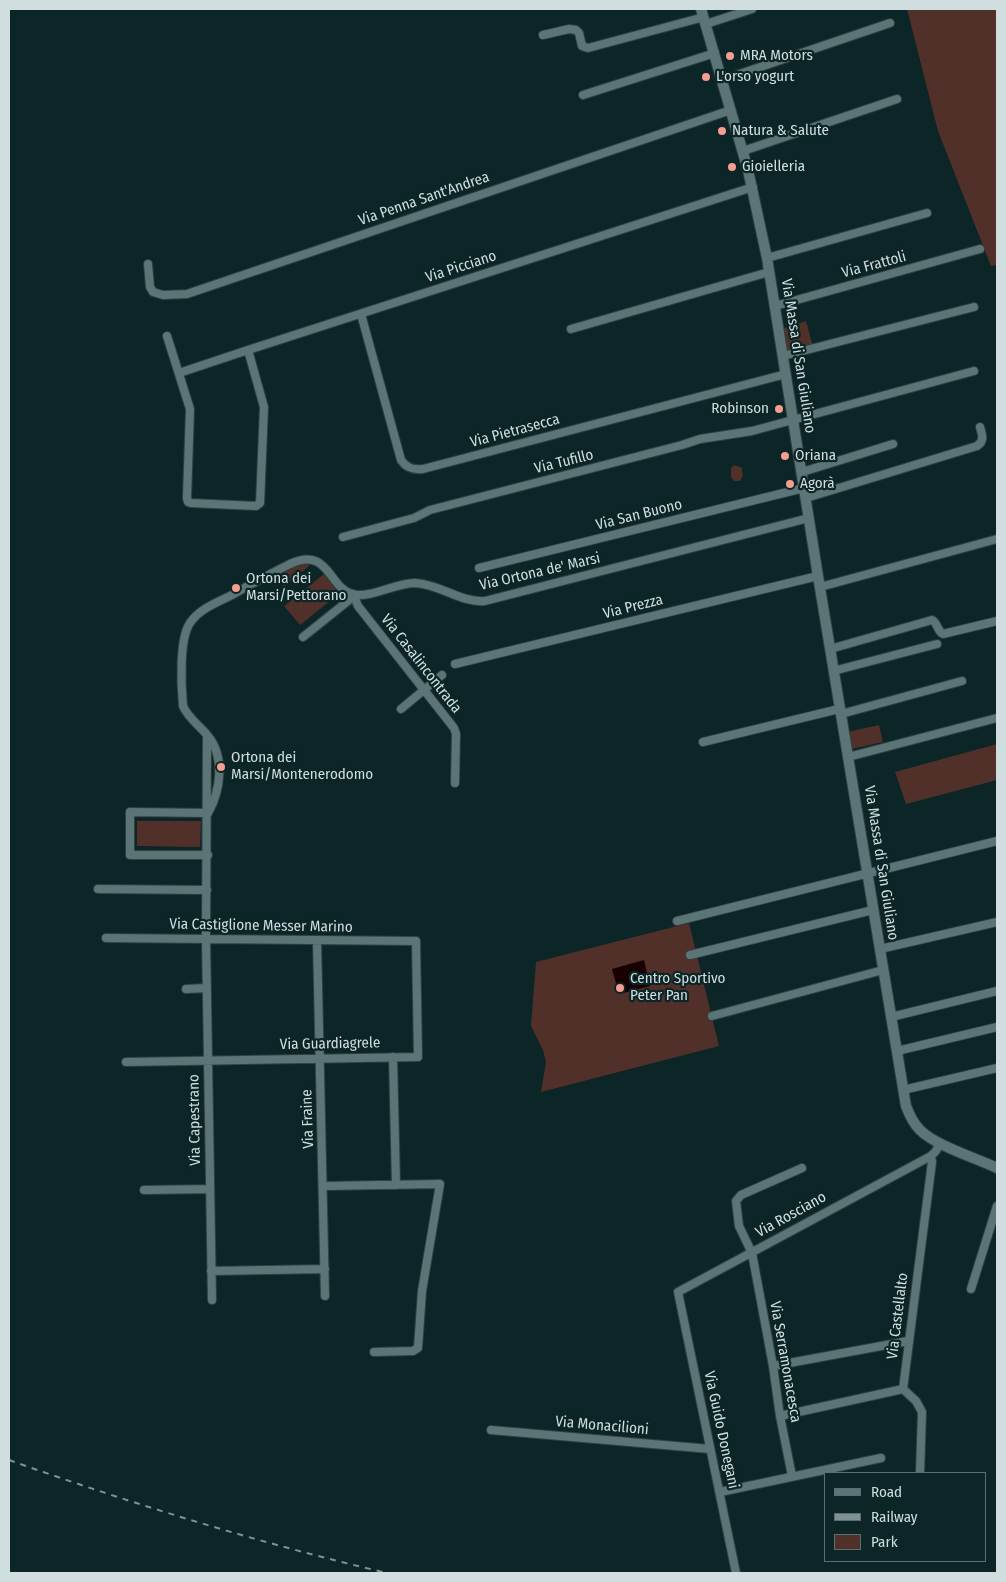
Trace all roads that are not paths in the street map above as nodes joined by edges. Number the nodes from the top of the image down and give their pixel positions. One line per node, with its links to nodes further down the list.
1 (752, 9): 2 (street)
2 (704, 16): 4 (street); 5 (street, Via Massa di San Giuliano)
3 (890, 22): 6 (street)
4 (543, 35)
5 (714, 53): 6 (street, Via Massa di San Giuliano); 7 (street)
6 (722, 80): 9 (street, Via Massa di San Giuliano)
7 (584, 95)
8 (897, 99): 10 (street)
9 (731, 110): 10 (street, Via Massa di San Giuliano); 15 (street, Via Penna Sant'Andrea)
10 (743, 151): 11 (street, Via Massa di San Giuliano)
11 (752, 187): 14 (street, Via Massa di San Giuliano); 19 (street, Via Picciano)
12 (927, 213): 14 (street)
13 (980, 250): 17 (street, Via Frattoli)
14 (767, 258): 16 (street, Via Massa di San Giuliano)
15 (148, 264)
16 (769, 272): 17 (street, Via Massa di San Giuliano); 20 (street)
17 (775, 306): 23 (street, Via Massa di San Giuliano)
18 (974, 307): 23 (street)
19 (361, 314): 22 (street, Via Picciano); 26 (street, Via Pietrasecca)
20 (571, 329)
21 (167, 336): 25 (street)
22 (248, 350): 25 (street, Via Picciano); 25 (street)
23 (783, 356): 26 (street, Via Massa di San Giuliano)
24 (974, 371): 27 (street, Via Tufillo)
25 (179, 373)
26 (786, 374): 27 (street, Via Massa di San Giuliano)
27 (793, 419): 30 (street, Via Massa di San Giuliano); 33 (street, Via Tufillo)
28 (980, 427): 31 (street, Via San Buono)
29 (893, 444): 30 (street)
30 (802, 472): 31 (street, Via Massa di San Giuliano)
31 (805, 493): 32 (street, Via Massa di San Giuliano); 35 (street, Via San Buono)
32 (809, 518): 36 (street, Via Massa di San Giuliano); 38 (street, Via Ortona de' Marsi)
33 (343, 537)
34 (997, 539): 37 (street)
35 (479, 568)
36 (818, 576): 37 (street, Via Massa di San Giuliano); 43 (street, Via Prezza)
37 (820, 588): 42 (street, Via Massa di San Giuliano)
38 (353, 594): 40 (street); 47 (street, Via Casalincontrada); 54 (street)
39 (997, 621): 42 (street)
40 (303, 637)
41 (937, 644): 44 (street)
42 (830, 648): 44 (street, Via Massa di San Giuliano)
43 (455, 664)
44 (833, 671): 49 (street, Via Massa di San Giuliano)
45 (442, 675): 47 (street)
46 (962, 681): 49 (street)
47 (424, 690): 48 (street); 53 (street, Via Casalincontrada)
48 (401, 709)
49 (840, 712): 51 (street); 52 (street, Via Massa di San Giuliano)
50 (997, 718): 52 (street)
51 (703, 742)
52 (848, 757): 57 (street, Via Massa di San Giuliano)
53 (456, 783)
54 (208, 813): 56 (street); 56 (street)
55 (997, 842): 57 (street)
56 (208, 855): 59 (street)
57 (868, 875): 60 (street, Via Massa di San Giuliano); 61 (street)
58 (98, 889): 59 (street)
59 (207, 890): 64 (street)
60 (873, 910): 67 (street, Via Massa di San Giuliano); 68 (street)
61 (677, 921)
62 (997, 922): 67 (street)
63 (106, 938): 64 (street, Via Castiglione Messer Marino)
64 (206, 939): 65 (street, Via Castiglione Messer Marino); 71 (street, Via Capestrano)
65 (317, 941): 66 (street, Via Castiglione Messer Marino); 78 (street, Via Fraine)
66 (416, 941): 77 (street, Via Guardiagrele)
67 (880, 949): 69 (street, Via Massa di San Giuliano)
68 (690, 955)
69 (883, 970): 73 (street); 74 (street, Via Massa di San Giuliano)
70 (186, 988): 71 (street)
71 (207, 988): 79 (street, Via Capestrano)
72 (997, 991): 74 (street)
73 (712, 1016)
74 (891, 1017): 76 (street, Via Massa di San Giuliano)
75 (997, 1027): 76 (street)
76 (897, 1051): 82 (street, Via Massa di San Giuliano)
77 (393, 1057): 78 (street, Via Guardiagrele); 87 (street)
78 (320, 1058): 79 (street, Via Guardiagrele); 88 (street, Via Fraine)
79 (208, 1060): 80 (street, Via Guardiagrele); 89 (street, Via Capestrano)
80 (126, 1062)
81 (997, 1068): 82 (street)
82 (903, 1090): 83 (street, Via Massa di San Giuliano)
83 (940, 1143): 84 (street); 86 (street, Via Massa di San Giuliano)
84 (931, 1156): 92 (street, Via Rosciano); 99 (street, Via Castellalto)
85 (802, 1168): 92 (street, Via Serramonacesca)
86 (997, 1168)
87 (396, 1185): 88 (street); 100 (street)
88 (324, 1186): 93 (street, Via Fraine)
89 (210, 1189): 90 (street); 94 (street, Via Capestrano)
90 (144, 1190)
91 (997, 1206): 95 (street)
92 (752, 1253): 96 (street, Via Rosciano); 101 (street, Via Serramonacesca)
93 (325, 1269): 94 (street); 97 (street, Via Fraine)
94 (211, 1271): 98 (street, Via Capestrano)
95 (971, 1289)
96 (678, 1292): 105 (street, Via Guido Donegani)
97 (325, 1296)
98 (212, 1300)
99 (908, 1341): 101 (street); 102 (street, Via Castellalto)
100 (374, 1352)
101 (773, 1366): 103 (street, Via Serramonacesca)
102 (903, 1389): 103 (street); 107 (street)
103 (780, 1416): 108 (street, Via Serramonacesca)
104 (491, 1430): 105 (street, Via Monacilioni)
105 (710, 1449): 109 (street, Via Guido Donegani)
106 (881, 1458): 108 (street)
107 (920, 1472)
108 (792, 1476): 109 (street)
109 (720, 1492): 110 (street, Via Guido Donegani)
110 (736, 1573)

